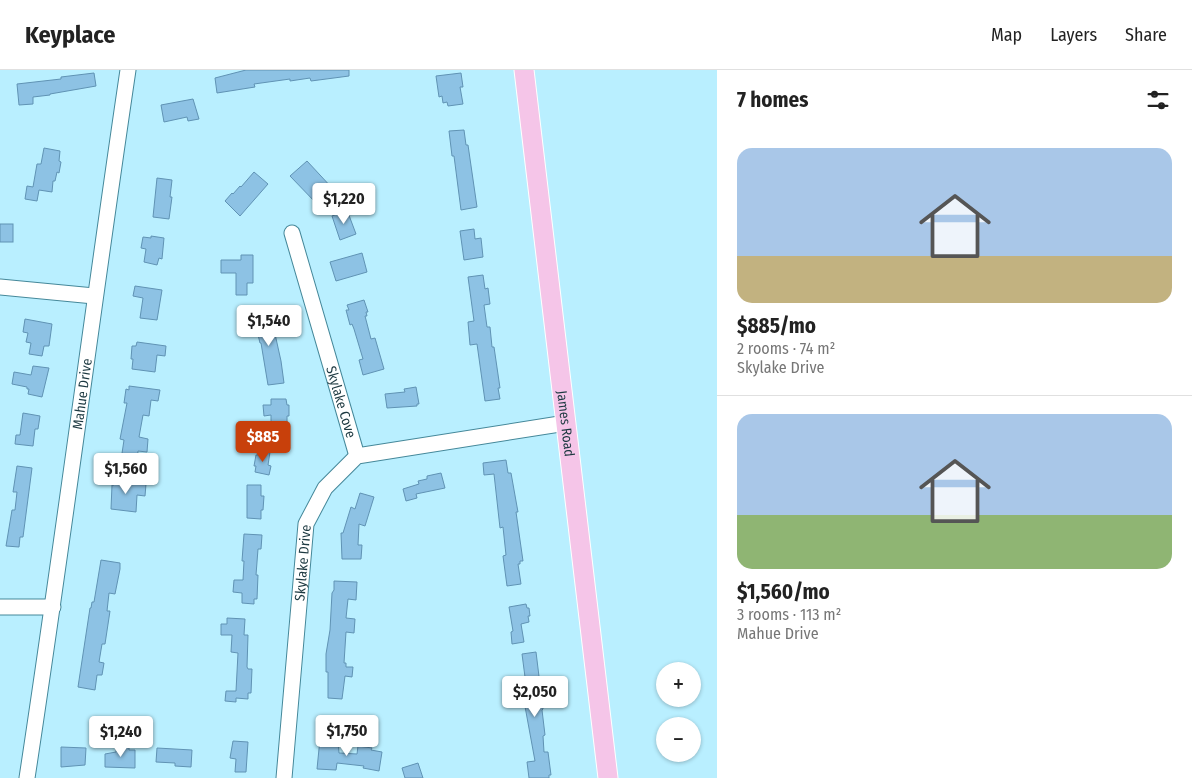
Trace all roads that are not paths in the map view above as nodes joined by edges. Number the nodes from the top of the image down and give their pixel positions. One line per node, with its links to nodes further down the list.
1 (128, 70): 5 (street, Mahue Drive)
2 (524, 70): 6 (main road, James Road)
3 (292, 233): 7 (street, Skylake Cove)
4 (0, 287): 5 (street)
5 (94, 296): 9 (street, Mahue Drive)
6 (566, 423): 7 (street); 12 (main road, James Road)
7 (357, 456): 11 (street, Skylake Drive)
8 (0, 607): 9 (street)
9 (53, 607): 10 (street, Mahue Drive)
10 (27, 778)
11 (284, 778)
12 (608, 778)

